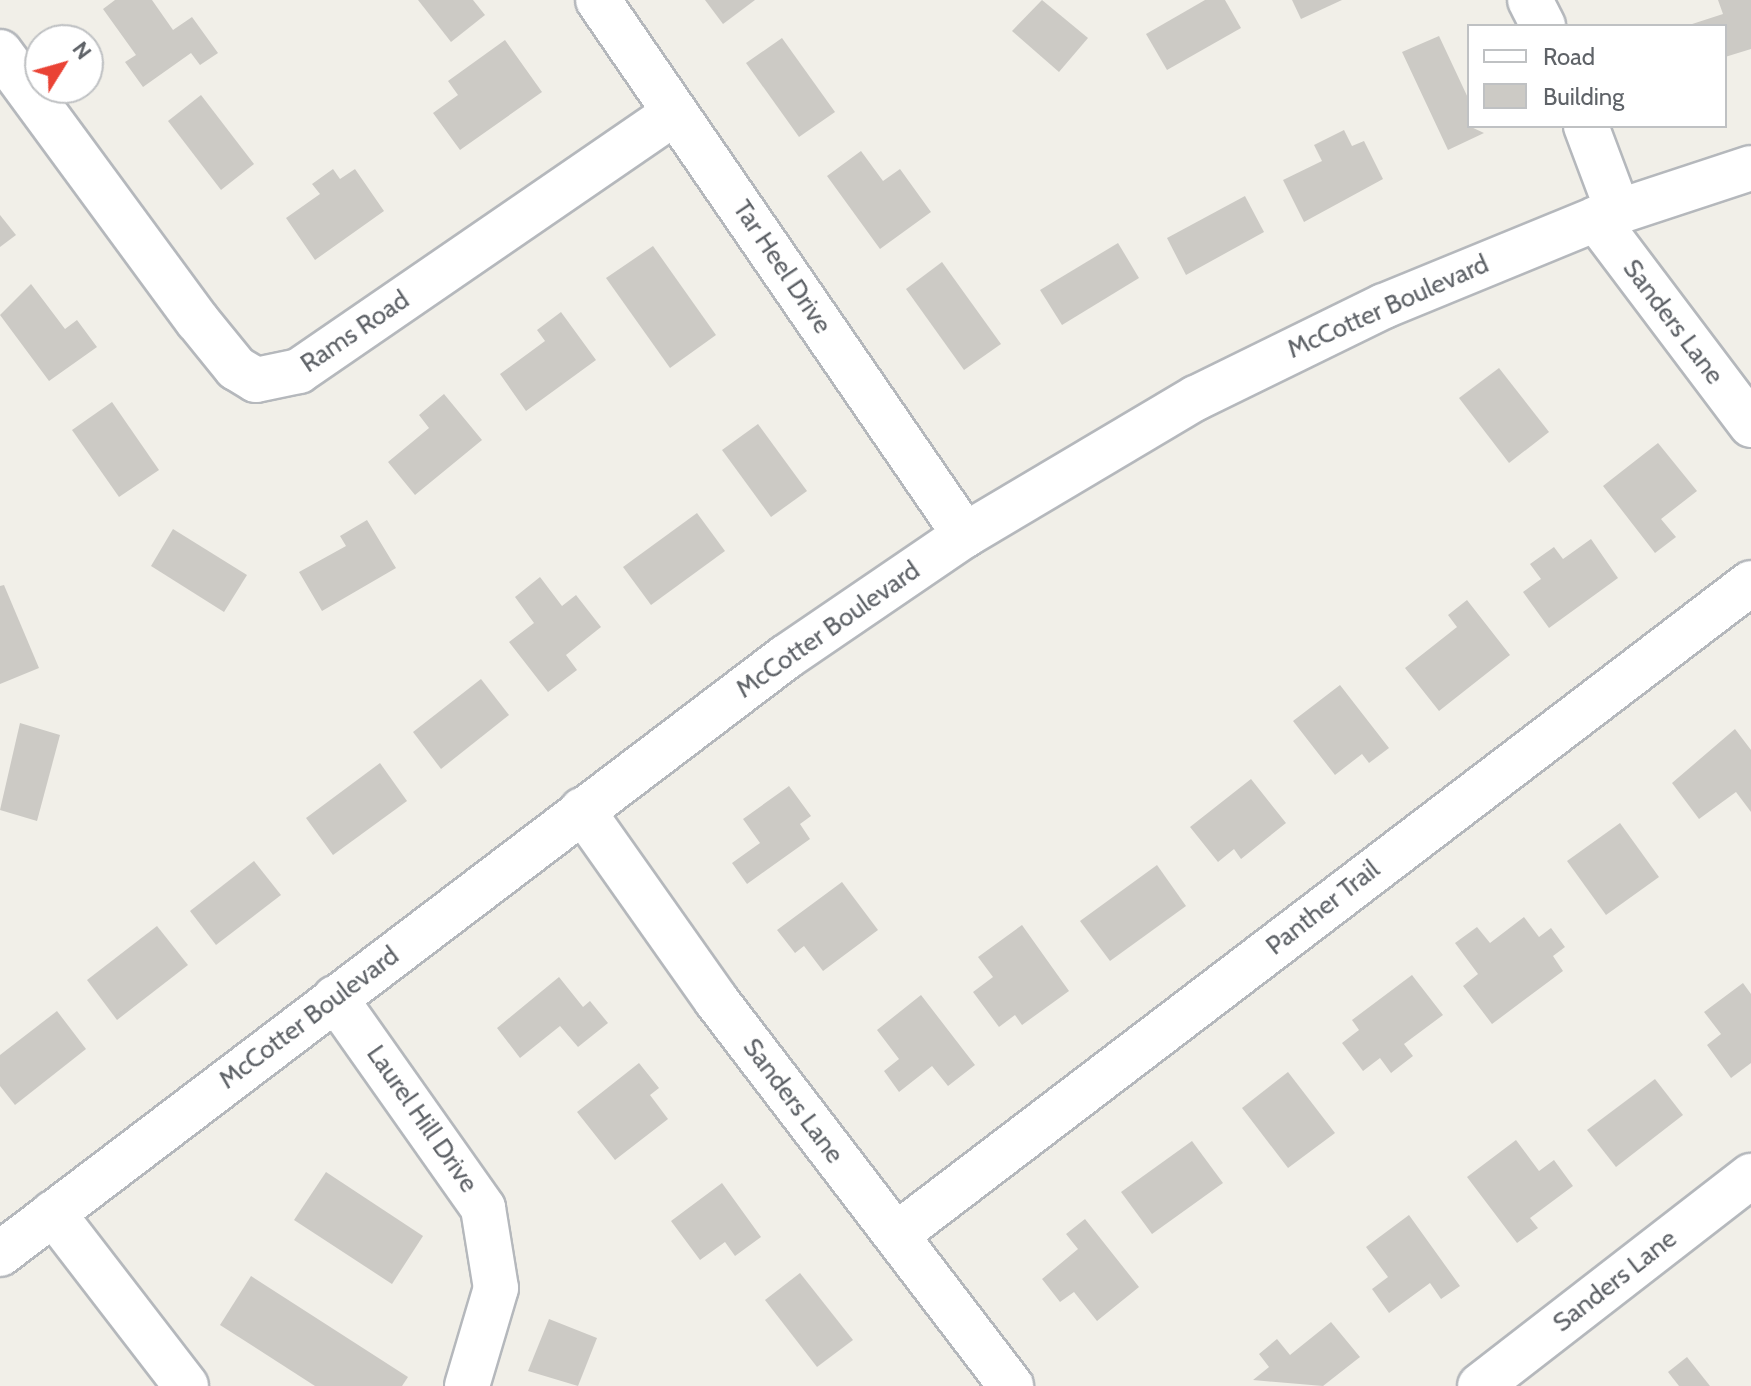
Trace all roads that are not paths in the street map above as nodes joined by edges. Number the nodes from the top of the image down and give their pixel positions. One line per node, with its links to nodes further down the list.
1 (598, 0): 5 (street, Tar Heel Drive)
2 (1530, 0): 3 (street)
3 (1542, 24)
4 (0, 52): 5 (street, Rams Road)
5 (675, 113): 10 (street, Tar Heel Drive)
6 (1586, 128): 8 (street, Sanders Lane)
7 (1751, 168): 8 (street, McCotter Boulevard)
8 (1607, 215): 9 (street, Sanders Lane); 10 (street, McCotter Boulevard)
9 (1751, 425)
10 (965, 535): 12 (street, McCotter Boulevard)
11 (1751, 583): 16 (street, Panther Trail)
12 (582, 810): 13 (street, McCotter Boulevard); 16 (street, Sanders Lane)
13 (335, 998): 15 (street, McCotter Boulevard); 19 (street, Laurel Hill Drive)
14 (1751, 1176): 21 (street, Sanders Lane)
15 (53, 1213): 17 (street, McCotter Boulevard); 18 (street)
16 (896, 1235): 20 (street, Sanders Lane)
17 (0, 1254)
18 (186, 1386)
19 (467, 1386)
20 (1011, 1386)
21 (1480, 1386)

